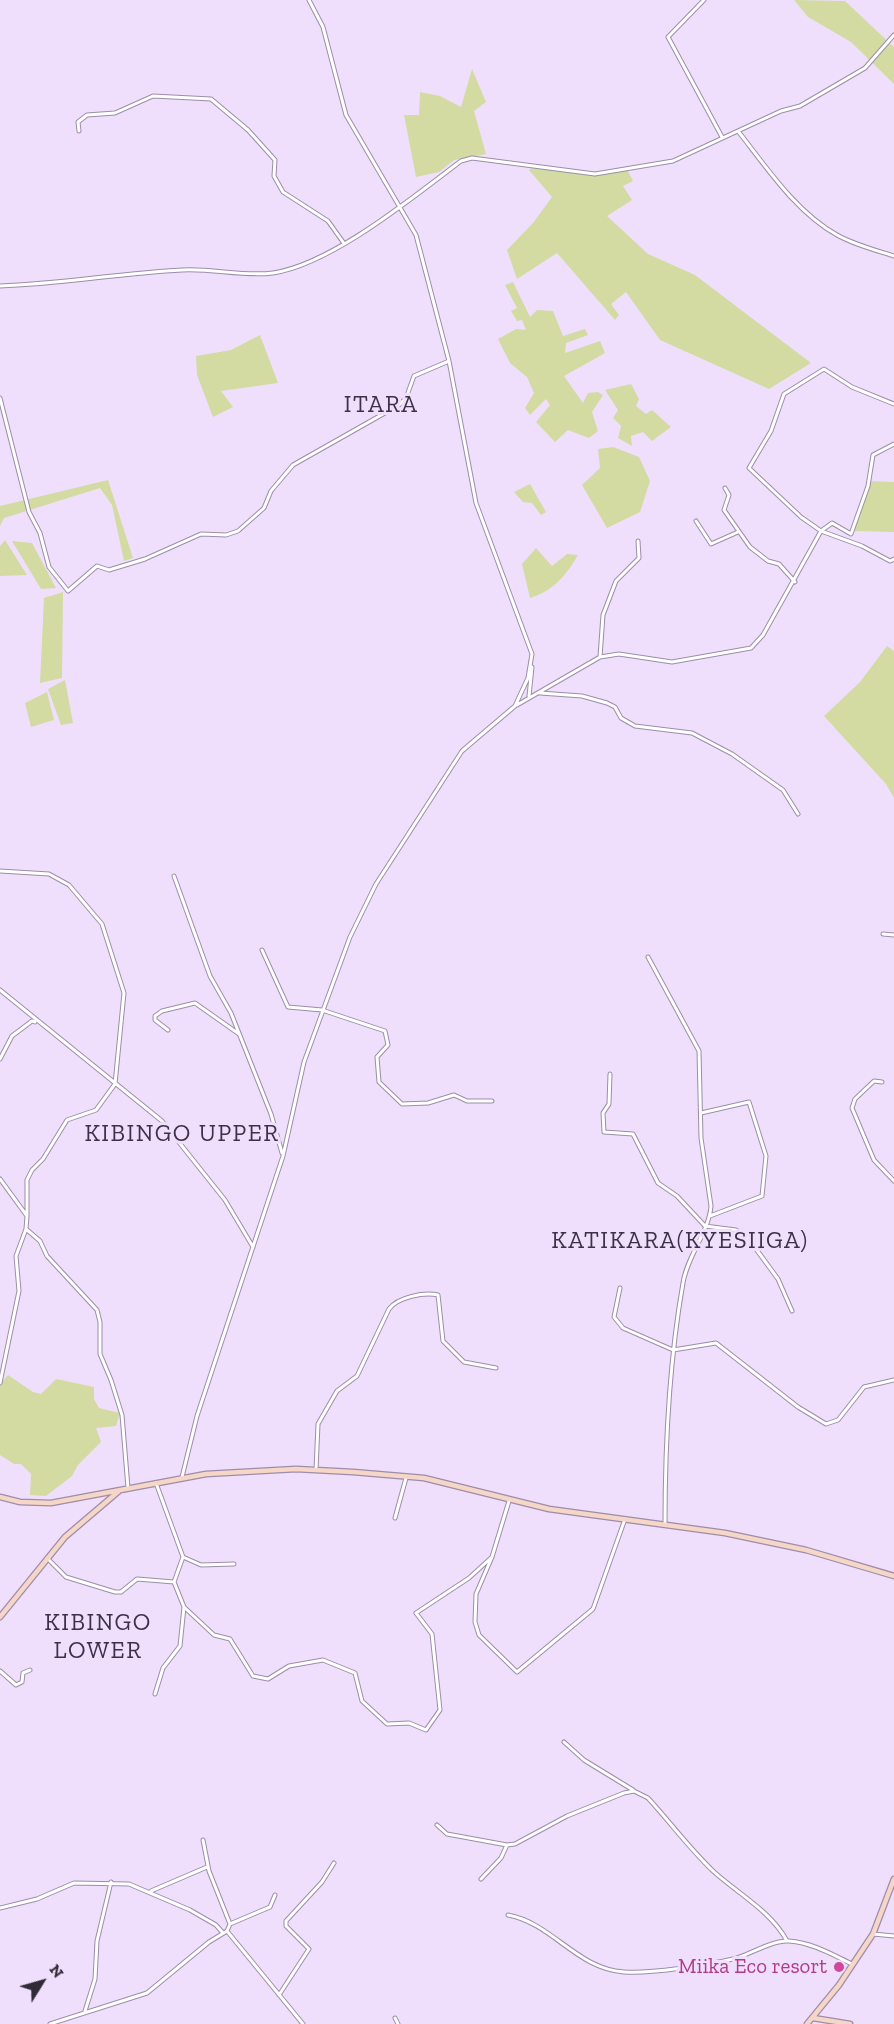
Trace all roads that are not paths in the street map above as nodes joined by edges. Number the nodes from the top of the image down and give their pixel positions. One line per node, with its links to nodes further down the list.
1 (309, 0): 7 (street)
2 (704, 0): 6 (street)
3 (894, 35): 5 (street)
4 (79, 131): 8 (street)
5 (738, 131): 6 (street); 9 (street)
6 (722, 138): 7 (street)
7 (400, 206): 8 (street); 11 (street)
8 (343, 242): 10 (street)
9 (894, 256)
10 (0, 286)
11 (449, 362): 12 (street); 23 (street)
12 (0, 398)
13 (894, 404): 17 (street)
14 (894, 444): 17 (street)
15 (726, 488): 18 (street)
16 (696, 521): 18 (street)
17 (821, 531): 20 (street); 21 (street)
18 (738, 532): 21 (street)
19 (638, 541): 22 (street)
20 (894, 559)
21 (795, 582): 22 (street)
22 (600, 657): 24 (street)
23 (532, 665): 25 (street); 26 (street)
24 (538, 693): 25 (street); 27 (street)
25 (529, 698): 26 (street)
26 (516, 706): 35 (street)
27 (798, 814)
28 (0, 871): 42 (street)
29 (174, 876): 38 (street)
30 (884, 934): 31 (street)
31 (894, 935)
32 (262, 950): 35 (street)
33 (648, 957): 44 (street)
34 (0, 990): 36 (street)
35 (322, 1010): 43 (street); 45 (street)
36 (40, 1024): 39 (street); 42 (street)
37 (168, 1030): 38 (street)
38 (240, 1035): 45 (street)
39 (0, 1059)
40 (610, 1074): 50 (street)
41 (882, 1082): 47 (street)
42 (115, 1084): 48 (street); 52 (street)
43 (492, 1101)
44 (701, 1113): 49 (street); 49 (street)
45 (283, 1156): 52 (street)
46 (0, 1179): 48 (street)
47 (894, 1181)
48 (27, 1216): 51 (street)
49 (710, 1216): 50 (street)
50 (705, 1226): 54 (street); 55 (street)
51 (26, 1229): 58 (street); 63 (street)
52 (253, 1248): 60 (street)
53 (620, 1288): 55 (street)
54 (792, 1311)
55 (673, 1350): 57 (street); 69 (street)
56 (496, 1368): 59 (street)
57 (894, 1380)
58 (0, 1383)
59 (316, 1470): 60 (main road); 61 (main road)
60 (182, 1477): 62 (main road)
61 (406, 1478): 66 (main road); 67 (street)
62 (156, 1483): 63 (main road); 71 (street)
63 (128, 1488): 64 (main road)
64 (120, 1490): 65 (main road); 70 (main road)
65 (0, 1497)
66 (509, 1501): 68 (main road); 72 (street)
67 (395, 1518)
68 (625, 1519): 69 (main road); 72 (street)
69 (665, 1524): 74 (main road)
70 (46, 1557): 75 (street); 77 (main road)
71 (183, 1557): 73 (street); 75 (street)
72 (492, 1557): 76 (street)
73 (234, 1563)
74 (894, 1576)
75 (174, 1582): 76 (street)
76 (184, 1607): 80 (street)
77 (0, 1617)
78 (30, 1670): 79 (street)
79 (0, 1671)
80 (155, 1694)
81 (564, 1742): 82 (street)
82 (634, 1791): 85 (street); 99 (street)
83 (437, 1825): 85 (street)
84 (203, 1840): 87 (street)
85 (507, 1845): 88 (street)
86 (334, 1863): 101 (street)
87 (207, 1867): 91 (street); 95 (street)
88 (481, 1879)
89 (894, 1880): 97 (main road)
90 (111, 1882): 91 (street); 93 (street); 102 (street)
91 (151, 1891): 96 (street)
92 (275, 1895): 95 (street)
93 (0, 1908)
94 (508, 1915): 99 (street)
95 (230, 1924): 96 (street)
96 (225, 1932): 101 (street); 102 (street)
97 (873, 1934): 98 (street); 100 (main road)
98 (894, 1936)
99 (787, 1941): 100 (street)
100 (853, 1964): 104 (main road)
101 (279, 1995): 106 (street)
102 (85, 2011): 105 (street)
103 (394, 2018): 107 (street)
104 (813, 2018): 108 (main road); 109 (main road)
105 (50, 2024)
106 (303, 2024)
107 (398, 2024)
108 (807, 2024)
109 (850, 2024)

